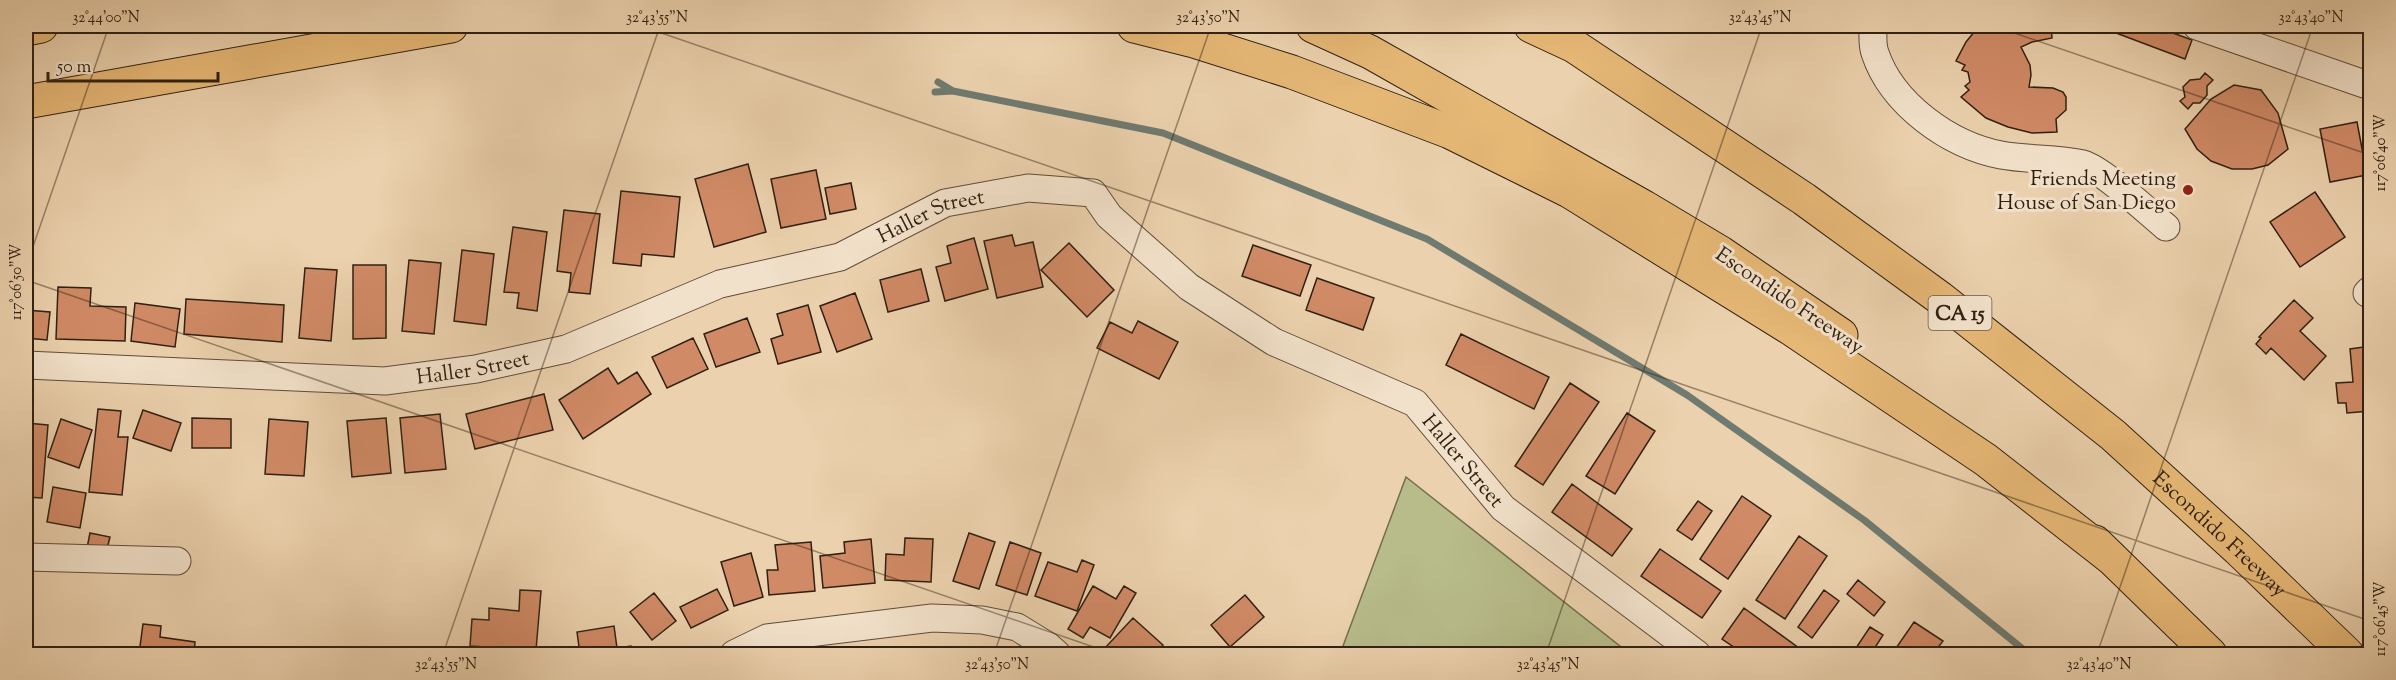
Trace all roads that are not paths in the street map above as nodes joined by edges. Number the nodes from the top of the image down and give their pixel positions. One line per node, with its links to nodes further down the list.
1 (41, 26): 8 (highway)
2 (451, 26): 10 (highway)
3 (1134, 26): 14 (highway)
4 (1313, 26): 14 (highway, Escondido Freeway)
5 (1531, 26): 20 (highway, Escondido Freeway / CA 15)
6 (1873, 26): 11 (street)
7 (2197, 26): 9 (street)
8 (26, 29)
9 (2370, 86)
10 (26, 102)
11 (2166, 228)
12 (26, 365): 18 (street, Haller Street)
13 (26, 557): 15 (street)
14 (2110, 557): 19 (highway, Escondido Freeway)
15 (177, 561)
16 (734, 654): 17 (street)
17 (1057, 654)
18 (1697, 654)
19 (2210, 654)
20 (2347, 654)

